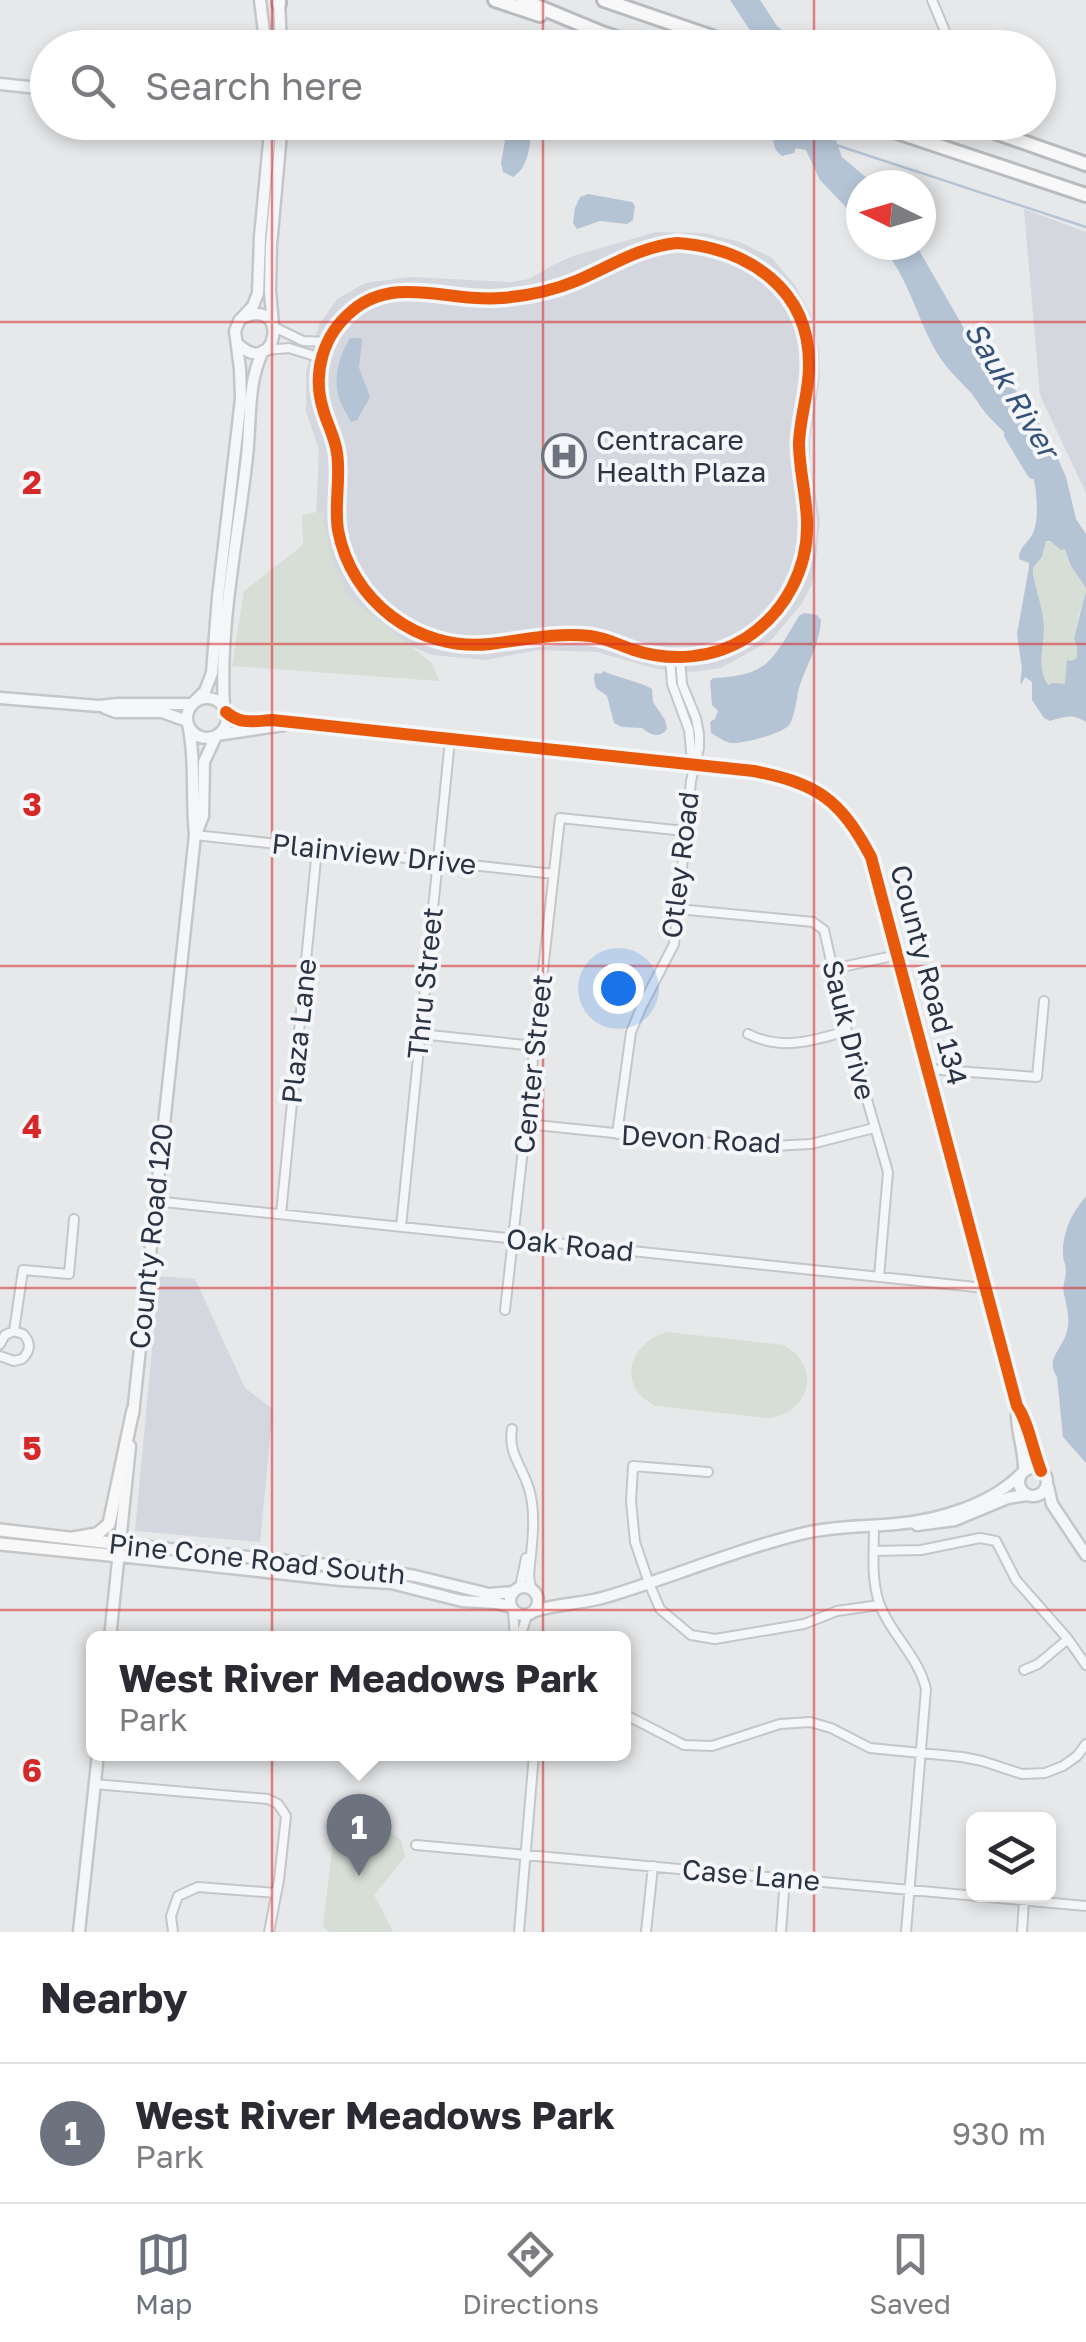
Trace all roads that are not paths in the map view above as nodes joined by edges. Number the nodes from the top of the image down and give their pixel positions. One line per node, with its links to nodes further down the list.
1 (260, 0): 8 (street)
2 (494, 0): 10 (highway)
3 (522, 0): 11 (highway)
4 (604, 0): 12 (highway)
5 (623, 0): 13 (highway)
6 (932, 0): 14 (street)
7 (279, 2): 9 (street)
8 (264, 30)
9 (280, 30)
10 (592, 30)
11 (596, 30)
12 (688, 30)
13 (692, 30)
14 (944, 30)
15 (0, 84): 16 (street)
16 (30, 87)
17 (269, 140): 23 (street)
18 (280, 140): 24 (street)
19 (921, 140): 22 (highway)
20 (1017, 140): 21 (highway)
21 (1086, 164)
22 (1086, 195)
23 (243, 318): 24 (street); 25 (street)
24 (273, 326): 26 (street); 27 (street)
25 (236, 341): 27 (street); 32 (street)
26 (327, 342): 28 (street); 30 (street)
27 (264, 351): 28 (street); 34 (street)
28 (321, 358): 29 (street)
29 (670, 657): 30 (street); 39 (street)
30 (680, 657): 39 (street)
31 (0, 698): 33 (street)
32 (193, 703): 33 (street); 34 (street); 35 (street)
33 (99, 706): 35 (street)
34 (225, 710): 36 (street, County Road 134); 37 (street)
35 (187, 722): 37 (street); 41 (street, County Road 120)
36 (290, 724): 37 (street, County Road 134); 38 (street, County Road 134)
37 (216, 736): 41 (street, County Road 120)
38 (450, 740): 39 (street, County Road 134); 43 (street, Thru Street)
39 (694, 766): 40 (street, Otley Road); 46 (street, County Road 134)
40 (685, 831): 44 (street, Center Street); 45 (street, Otley Road)
41 (195, 834): 42 (street, Plainview Drive); 57 (street, County Road 120)
42 (317, 848): 43 (street, Plainview Drive); 58 (street, Plaza Lane)
43 (438, 862): 44 (street, Plainview Drive); 50 (street, Thru Street)
44 (554, 874): 52 (street, Center Street)
45 (678, 909): 47 (street, Sauk Drive); 56 (street, Otley Road)
46 (896, 955): 47 (street); 53 (street, County Road 134)
47 (834, 969): 49 (street, Sauk Drive)
48 (1044, 1001): 53 (street)
49 (847, 1031): 51 (street); 55 (street, Sauk Drive)
50 (420, 1034): 52 (street); 60 (street, Thru Street)
51 (748, 1034)
52 (534, 1046): 54 (street, Center Street)
53 (928, 1070): 63 (street, County Road 134)
54 (526, 1124): 56 (street, Devon Road); 61 (street, Center Street)
55 (874, 1128): 56 (street, Devon Road); 62 (street, Sauk Drive)
56 (617, 1134)
57 (154, 1201): 58 (street, Oak Road); 68 (street, County Road 120)
58 (282, 1214): 60 (street, Oak Road)
59 (74, 1219): 65 (street)
60 (400, 1227): 61 (street, Oak Road)
61 (513, 1238): 62 (street, Oak Road); 64 (street, Center Street)
62 (879, 1277): 63 (street, Oak Road)
63 (985, 1288): 67 (street, County Road 134)
64 (505, 1310)
65 (14, 1331): 66 (street); 66 (street)
66 (0, 1351)
67 (1017, 1406): 70 (street, County Road 134); 72 (street, County Road 134)
68 (133, 1410): 78 (main road); 80 (street, County Road 120)
69 (512, 1429): 84 (street)
70 (1041, 1470): 72 (street); 73 (street)
71 (708, 1472): 83 (street)
72 (1023, 1472): 74 (street); 75 (street, Pine Cone Road South)
73 (1047, 1484): 74 (street); 82 (street)
74 (1030, 1496): 75 (street, Pine Cone Road South); 82 (street)
75 (896, 1524): 76 (street, Pine Cone Road South)
76 (874, 1525): 81 (street); 83 (street, Pine Cone Road South)
77 (0, 1530): 78 (main road, Pine Cone Road South)
78 (73, 1538): 80 (main road, Pine Cone Road South)
79 (0, 1544): 80 (main road, Pine Cone Road South)
80 (119, 1550): 84 (street, Pine Cone Road South); 87 (street, Pine Cone Road South); 89 (street, County Road 120)
81 (874, 1550): 86 (street); 92 (street)
82 (1086, 1554)
83 (649, 1582): 85 (street, Pine Cone Road South); 86 (street)
84 (525, 1591): 85 (street, Pine Cone Road South); 87 (street); 88 (street)
85 (570, 1604): 88 (street, Pine Cone Road South)
86 (880, 1605): 97 (street)
87 (512, 1609): 88 (street); 90 (street)
88 (531, 1613): 91 (street)
89 (111, 1631)
90 (517, 1631)
91 (522, 1631)
92 (1068, 1639): 93 (street); 94 (street)
93 (1086, 1665)
94 (1024, 1670)
95 (631, 1718): 97 (street)
96 (1086, 1744): 97 (street)
97 (922, 1754): 105 (street)
98 (97, 1761): 100 (street)
99 (533, 1761): 102 (street)
100 (94, 1784): 106 (street); 111 (street)
101 (416, 1844): 102 (street, Case Lane)
102 (526, 1854): 103 (street, Case Lane); 114 (street)
103 (653, 1866): 104 (street, Case Lane); 115 (street)
104 (785, 1878): 105 (street, Case Lane); 116 (street)
105 (910, 1889): 107 (street, Case Lane); 117 (street)
106 (276, 1893): 112 (street); 113 (street)
107 (966, 1894)
108 (1024, 1902): 118 (street)
109 (1045, 1902): 110 (street, Case Lane)
110 (1086, 1906)
111 (79, 1932)
112 (172, 1932)
113 (268, 1932)
114 (519, 1932)
115 (646, 1932)
116 (781, 1932)
117 (906, 1932)
118 (1022, 1932)

